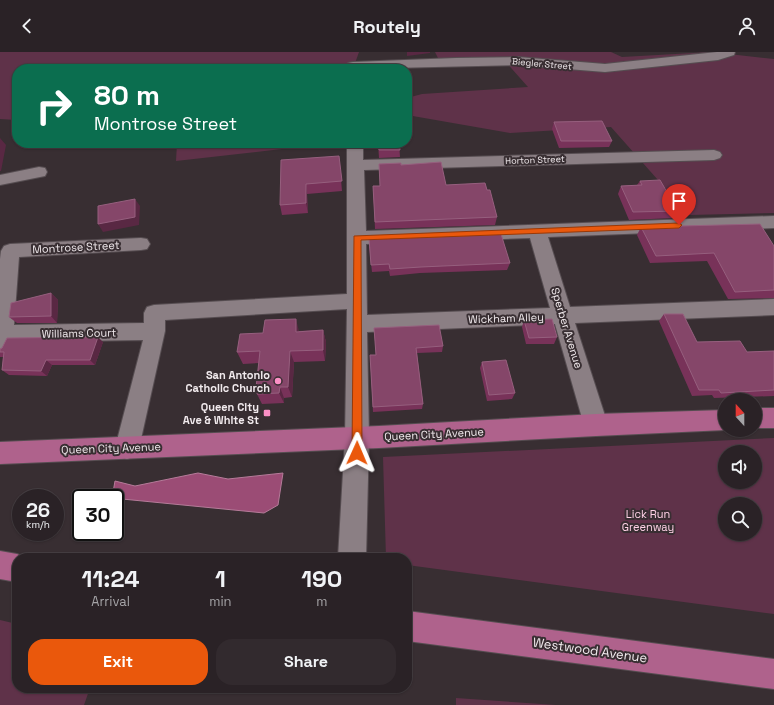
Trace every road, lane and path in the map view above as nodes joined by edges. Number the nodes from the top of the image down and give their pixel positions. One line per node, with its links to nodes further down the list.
1 (359, 52): 3 (street)
2 (730, 52): 4 (street, Biegler Street)
3 (355, 64)
4 (412, 65)
5 (355, 148): 7 (street)
6 (714, 155): 7 (street, Horton Street)
7 (356, 165): 12 (street)
8 (39, 172): 9 (street)
9 (0, 180)
10 (766, 222): 11 (street); 13 (street)
11 (537, 231): 12 (street); 17 (street, Sperber Avenue)
12 (357, 238): 15 (street)
13 (770, 241)
14 (141, 244): 20 (street, Montrose Street)
15 (357, 301): 18 (street); 19 (street)
16 (774, 307): 17 (street, Wickham Alley)
17 (563, 316): 18 (street, Wickham Alley); 24 (street, Sperber Avenue)
18 (357, 324): 25 (street)
19 (155, 331): 20 (street, Williams Court); 26 (street)
20 (2, 341)
21 (762, 418): 22 (main road)
22 (774, 418)
23 (718, 420): 24 (main road, Queen City Avenue)
24 (596, 425): 25 (main road, Queen City Avenue)
25 (357, 438): 26 (main road, Queen City Avenue); 28 (street)
26 (127, 448): 27 (main road, Queen City Avenue)
27 (0, 453)
28 (352, 553)
29 (0, 565): 30 (main road)
30 (12, 567)
31 (412, 627): 32 (main road, Westwood Avenue)
32 (774, 674)

